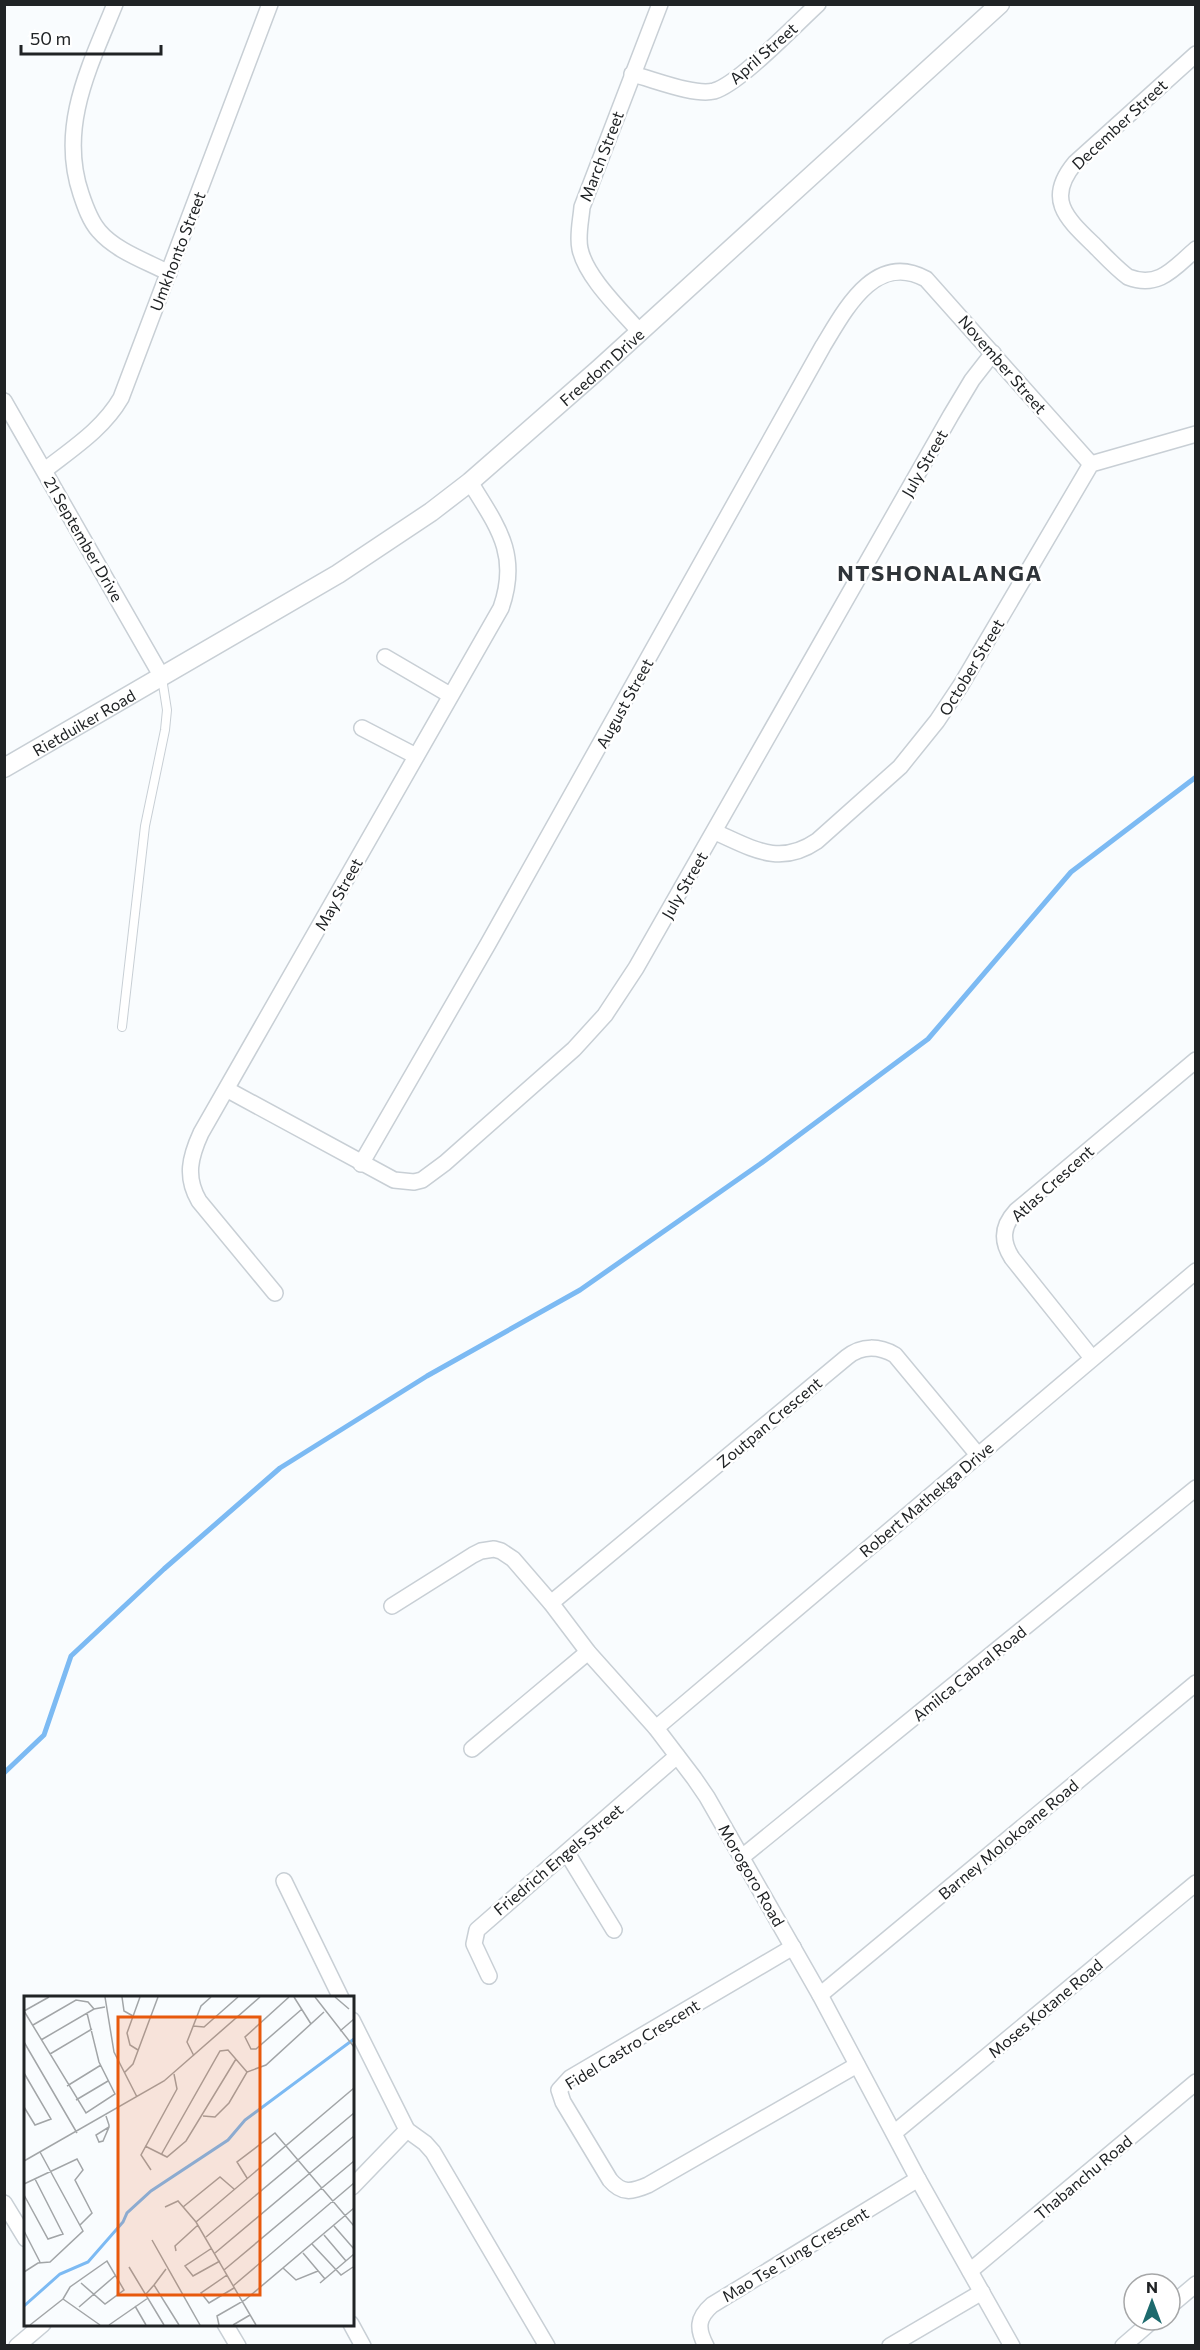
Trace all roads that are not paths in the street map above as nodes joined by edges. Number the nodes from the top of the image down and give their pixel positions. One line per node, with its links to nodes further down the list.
1 (114, 4): 10 (street)
2 (270, 4): 10 (street, Umkhonto Street)
3 (660, 4): 7 (street, March Street)
4 (818, 4): 7 (street, April Street)
5 (1000, 4): 11 (street, Freedom Drive)
6 (1196, 54): 8 (street, December Street)
7 (633, 74): 11 (street, March Street)
8 (1196, 249)
9 (910, 272): 12 (street, November Street); 28 (street, August Street)
10 (169, 273): 16 (street, Umkhonto Street)
11 (639, 331): 17 (street, Freedom Drive)
12 (993, 353): 15 (street, November Street); 24 (street, July Street)
13 (4, 401): 16 (street, 21 September Drive)
14 (1196, 434): 15 (street)
15 (1091, 464): 24 (street, October Street)
16 (45, 470): 19 (street, 21 September Drive)
17 (470, 482): 19 (street, Freedom Drive); 20 (street, May Street)
18 (385, 657): 20 (street)
19 (162, 677): 23 (street, Rietduiker Road); 25 (lane)
20 (450, 695): 22 (street, May Street)
21 (362, 728): 22 (street)
22 (416, 756): 27 (street, May Street)
23 (4, 768)
24 (715, 832): 28 (street, July Street)
25 (122, 1027)
26 (1196, 1060): 31 (street, Atlas Crescent)
27 (228, 1090): 28 (street, July Street); 30 (street, May Street)
28 (361, 1164)
29 (1196, 1271): 31 (street, Robert Mathekga Drive)
30 (274, 1293)
31 (1092, 1358): 32 (street, Robert Mathekga Drive)
32 (978, 1455): 34 (street, Zoutpan Crescent); 38 (street, Robert Mathekga Drive)
33 (1196, 1488): 42 (street, Amilca Cabral Road)
34 (551, 1603): 35 (street, Morogoro Road); 36 (street, Morogoro Road)
35 (392, 1606)
36 (588, 1652): 38 (street, Morogoro Road); 39 (street)
37 (1196, 1683): 48 (street, Barney Molokoane Road)
38 (656, 1728): 40 (street, Morogoro Road)
39 (472, 1749)
40 (677, 1756): 41 (street, Friedrich Engels Street); 42 (street, Morogoro Road)
41 (567, 1852): 45 (street); 47 (street, Friedrich Engels Street)
42 (742, 1857): 46 (street, Morogoro Road)
43 (284, 1881): 49 (street)
44 (1196, 1883): 54 (street, Moses Kotane Road)
45 (614, 1930)
46 (793, 1947): 48 (street, Morogoro Road); 51 (street, Fidel Castro Crescent)
47 (489, 1976)
48 (820, 1995): 51 (street, Morogoro Road)
49 (340, 1996)
50 (354, 2024): 53 (street)
51 (857, 2065): 54 (street, Morogoro Road)
52 (1196, 2082): 59 (street, Thabanchu Road)
53 (407, 2130): 56 (street); 68 (street)
54 (894, 2133): 55 (street, Morogoro Road)
55 (918, 2179): 59 (street, Morogoro Road); 69 (street, Mao Tse Tung Crescent)
56 (354, 2185)
57 (4, 2203): 58 (street)
58 (24, 2236)
59 (970, 2271): 61 (street, Morogoro Road)
60 (1196, 2284): 62 (street)
61 (982, 2292): 70 (street); 71 (street, Morogoro Road)
62 (1182, 2296)
63 (42, 2326): 66 (street)
64 (352, 2326): 67 (street)
65 (1139, 2332): 72 (street)
66 (17, 2346)
67 (363, 2346)
68 (547, 2346)
69 (706, 2346)
70 (890, 2346)
71 (1012, 2346)
72 (1123, 2346)

